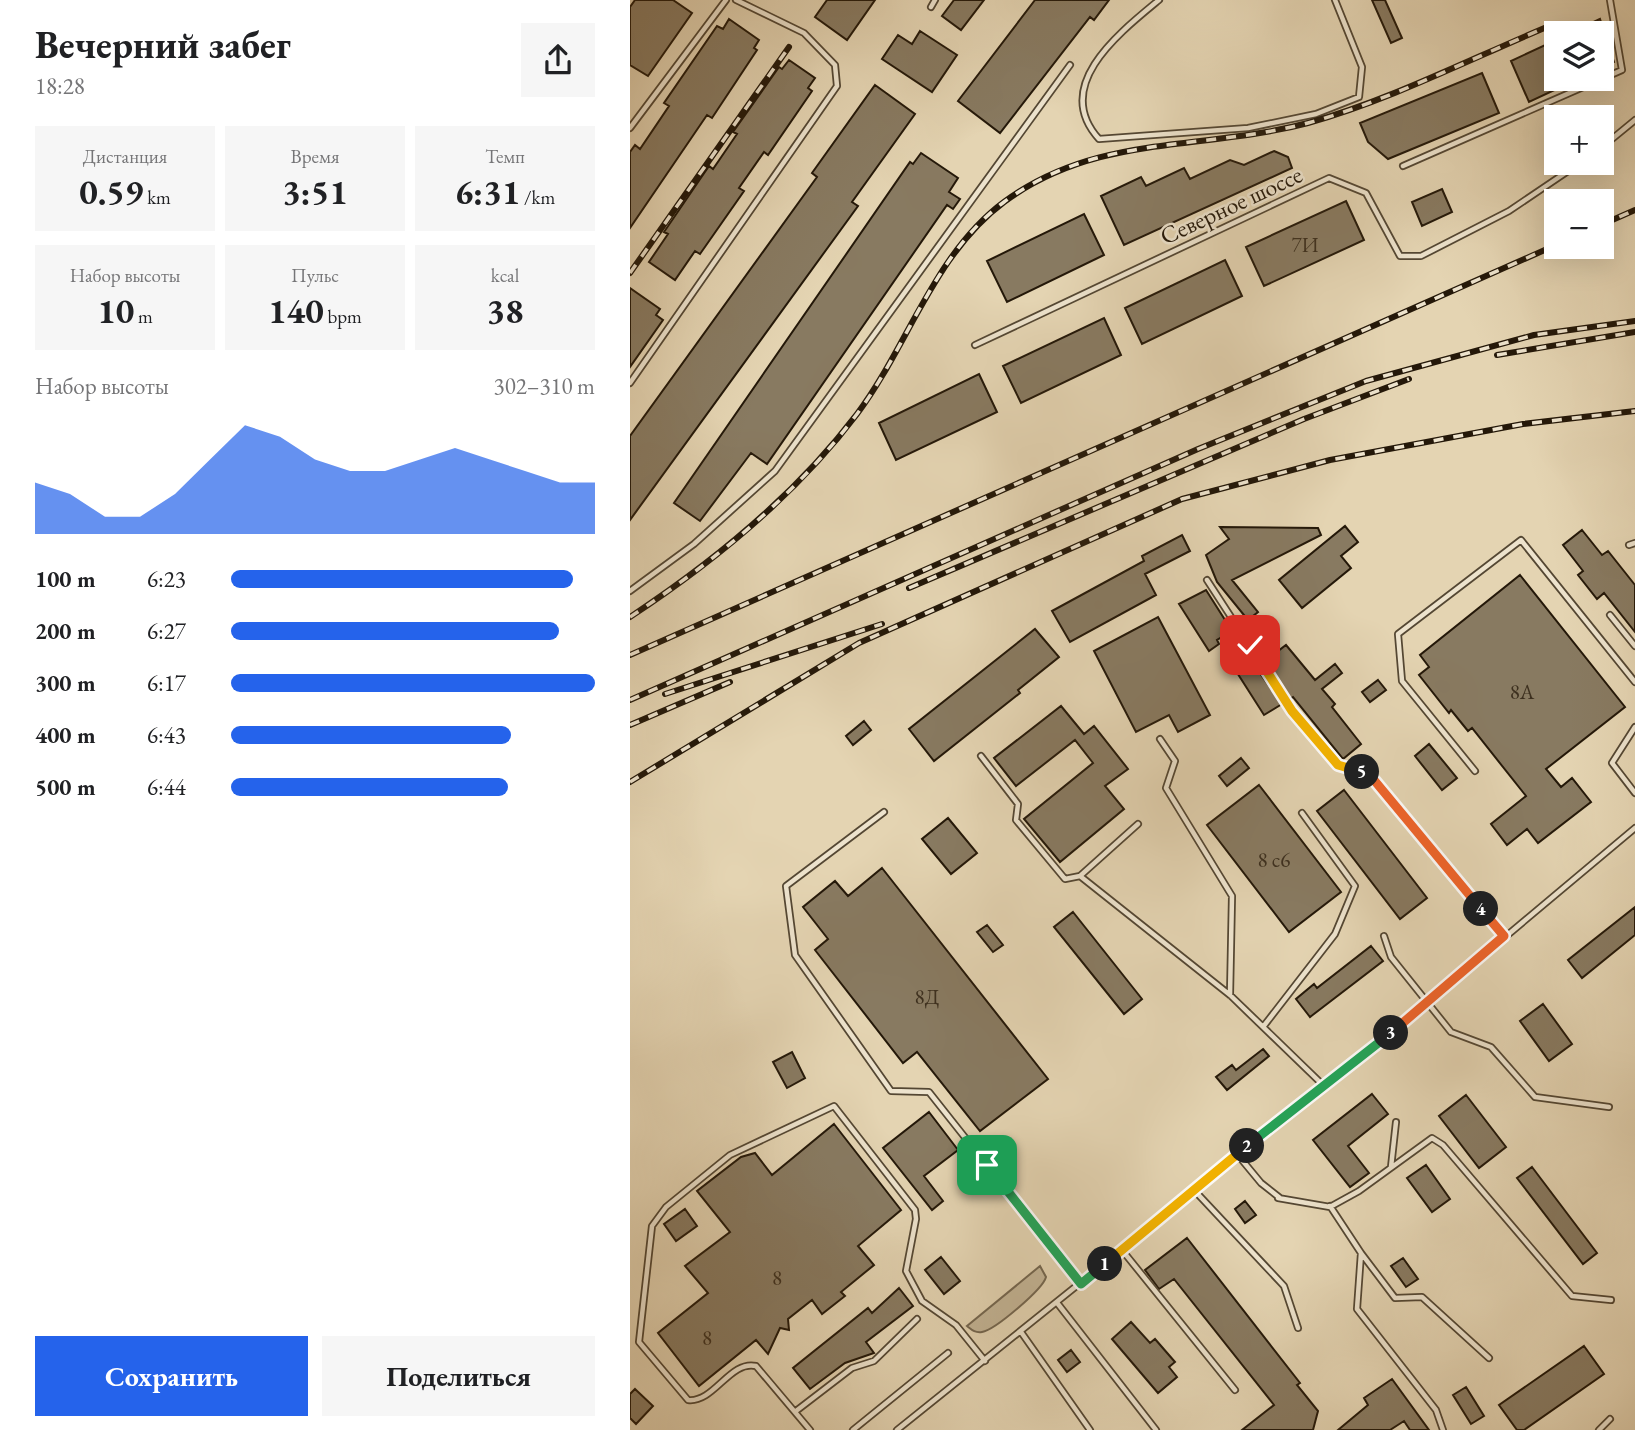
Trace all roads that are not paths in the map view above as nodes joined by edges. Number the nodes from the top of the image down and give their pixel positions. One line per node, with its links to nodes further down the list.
1 (726, 0): 10 (lane)
2 (736, 0): 15 (lane)
3 (935, 0): 7 (lane)
4 (1159, 0): 5 (lane)
5 (1335, 0)
6 (1610, 0): 12 (lane)
7 (932, 7)
8 (1070, 65): 17 (lane)
9 (1635, 120): 11 (lane)
10 (630, 128)
11 (1614, 137)
12 (1403, 166)
13 (1562, 175): 14 (lane, Северное шоссе)
14 (975, 345)
15 (630, 383)
16 (1207, 580): 32 (lane)
17 (630, 591)
18 (1610, 615): 19 (lane)
19 (1635, 646)
20 (1635, 682): 24 (lane)
21 (1635, 727): 25 (lane)
22 (1160, 739): 33 (lane)
23 (981, 756): 30 (lane)
24 (1475, 771)
25 (1635, 793)
26 (884, 812): 45 (lane)
27 (1302, 813): 35 (lane)
28 (1138, 824): 30 (lane)
29 (1635, 828): 32 (lane)
30 (1080, 876): 33 (lane)
31 (1384, 936): 34 (lane)
32 (1504, 936): 34 (lane)
33 (1230, 995): 35 (lane)
34 (1426, 1003): 36 (lane); 37 (lane)
35 (1263, 1027): 36 (lane)
36 (1323, 1085): 39 (lane)
37 (1609, 1107)
38 (1396, 1122): 40 (lane)
39 (1237, 1154): 41 (lane); 42 (lane)
40 (1391, 1167): 42 (lane); 46 (lane)
41 (1195, 1190): 43 (lane); 49 (lane)
42 (1330, 1206): 44 (lane)
43 (1122, 1250): 45 (lane); 54 (lane)
44 (1361, 1253): 52 (lane); 62 (lane)
45 (1081, 1284): 47 (lane)
46 (1611, 1300)
47 (1058, 1303): 50 (lane); 61 (lane)
48 (917, 1319): 55 (lane)
49 (1298, 1328)
50 (1021, 1332): 53 (lane); 60 (lane)
51 (948, 1353): 58 (lane)
52 (1489, 1358)
53 (985, 1362): 55 (lane); 59 (lane)
54 (1235, 1390)
55 (796, 1411): 57 (lane)
56 (1610, 1419): 63 (lane)
57 (810, 1430)
58 (853, 1430)
59 (897, 1430)
60 (1090, 1430)
61 (1156, 1430)
62 (1443, 1430)
63 (1599, 1430)

